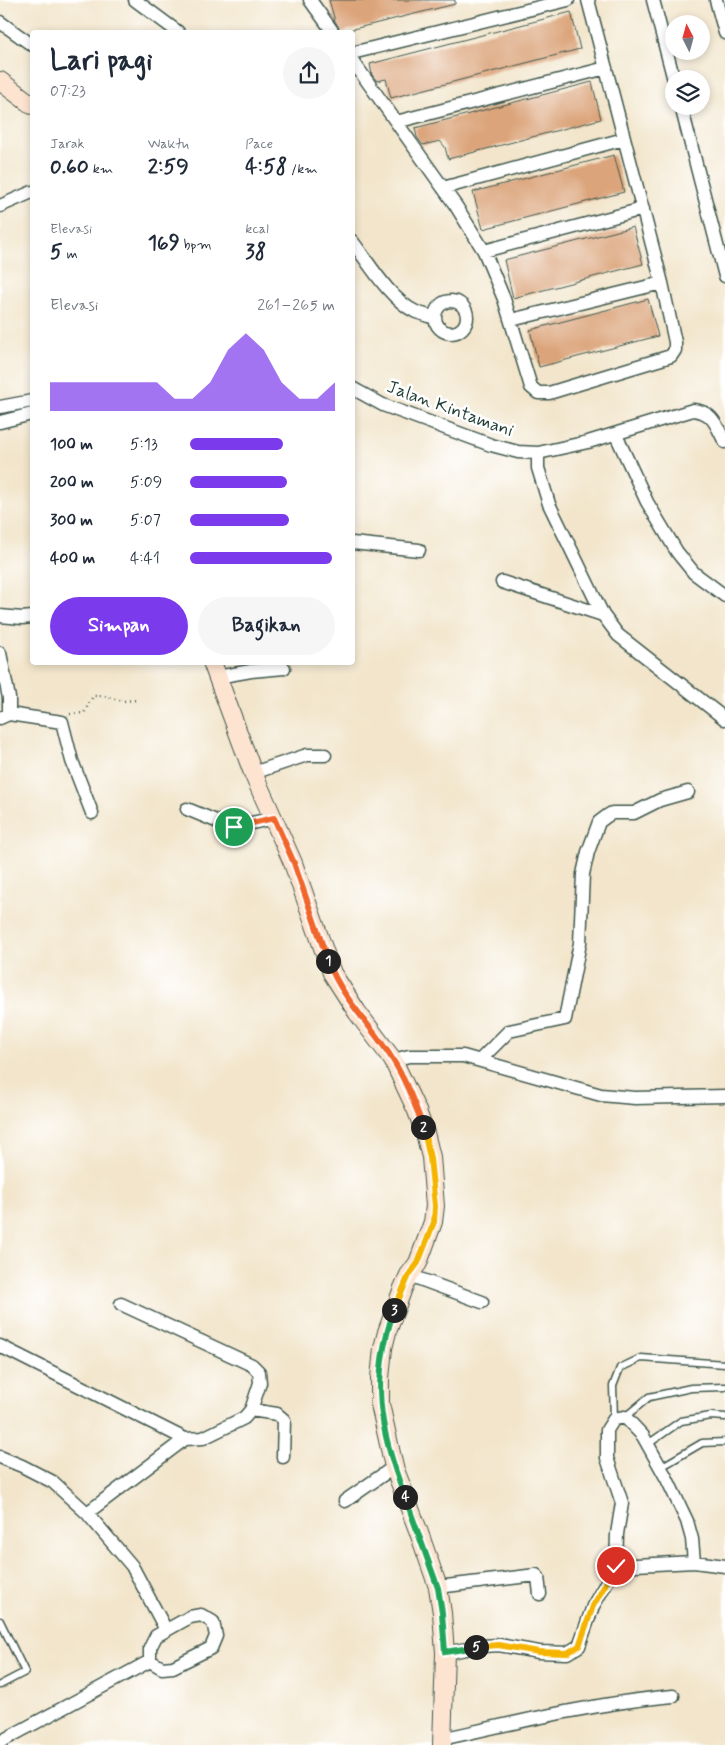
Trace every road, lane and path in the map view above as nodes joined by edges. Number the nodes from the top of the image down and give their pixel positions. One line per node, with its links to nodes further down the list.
1 (135, 0): 9 (street)
2 (310, 0): 10 (street)
3 (568, 0): 12 (street)
4 (588, 0): 14 (street)
5 (653, 0): 15 (street)
6 (716, 0): 8 (street)
7 (0, 22): 11 (street)
8 (725, 29)
9 (175, 30)
10 (332, 30)
11 (30, 44)
12 (355, 52)
13 (355, 64): 19 (street)
14 (606, 68): 19 (street); 20 (street)
15 (671, 70)
16 (0, 81): 17 (street)
17 (30, 104)
18 (683, 115): 27 (street)
19 (396, 122): 21 (street)
20 (624, 139): 21 (street); 24 (street)
21 (443, 188): 26 (street)
22 (30, 193): 23 (street)
23 (0, 206)
24 (643, 209): 26 (street); 28 (street)
25 (355, 245): 29 (street)
26 (484, 251): 30 (street)
27 (725, 276)
28 (662, 284): 30 (street); 30 (street)
29 (435, 318)
30 (511, 320)
31 (355, 390): 38 (street, Jalan Kintamani)
32 (30, 401): 33 (street)
33 (0, 407)
34 (30, 414): 35 (street)
35 (0, 422)
36 (616, 435): 37 (street, Jalan Kintamani); 38 (street, Jalan Kintamani); 42 (street)
37 (725, 442)
38 (538, 453): 43 (street)
39 (355, 543): 40 (street)
40 (419, 550)
41 (502, 582): 43 (street)
42 (725, 596)
43 (603, 615): 51 (street)
44 (0, 616): 45 (street)
45 (30, 616)
46 (0, 653): 50 (street)
47 (284, 668): 48 (street)
48 (215, 670): 54 (street)
49 (138, 700): 52 (path)
50 (4, 716): 52 (street)
51 (725, 719)
52 (62, 722): 57 (street)
53 (326, 755): 54 (street)
54 (253, 774): 58 (street)
55 (688, 792): 60 (street)
56 (187, 809): 58 (street)
57 (92, 813)
58 (274, 818): 59 (street)
59 (393, 1060): 60 (street); 62 (street)
60 (480, 1060): 61 (street)
61 (725, 1096)
62 (409, 1275): 63 (street); 76 (street)
63 (482, 1302)
64 (121, 1304): 68 (street)
65 (0, 1346): 71 (street)
66 (725, 1364): 70 (lane)
67 (725, 1387): 70 (lane)
68 (251, 1410): 71 (street); 74 (street)
69 (725, 1417): 73 (lane)
70 (620, 1418): 73 (street); 81 (street)
71 (185, 1439): 79 (street)
72 (725, 1442): 77 (lane)
73 (648, 1444): 77 (street)
74 (283, 1457)
75 (0, 1458): 79 (street)
76 (394, 1467): 78 (street); 83 (street)
77 (660, 1467): 80 (street)
78 (345, 1501)
79 (87, 1513): 86 (street)
80 (694, 1562): 81 (street); 82 (street)
81 (616, 1566): 87 (street)
82 (725, 1566)
83 (438, 1588): 84 (street); 87 (street)
84 (540, 1594)
85 (0, 1621): 89 (lane)
86 (166, 1630): 88 (street); 88 (street)
87 (445, 1652): 92 (street)
88 (150, 1661): 91 (street)
89 (0, 1684)
90 (673, 1696): 92 (street)
91 (0, 1742)
92 (442, 1742)

